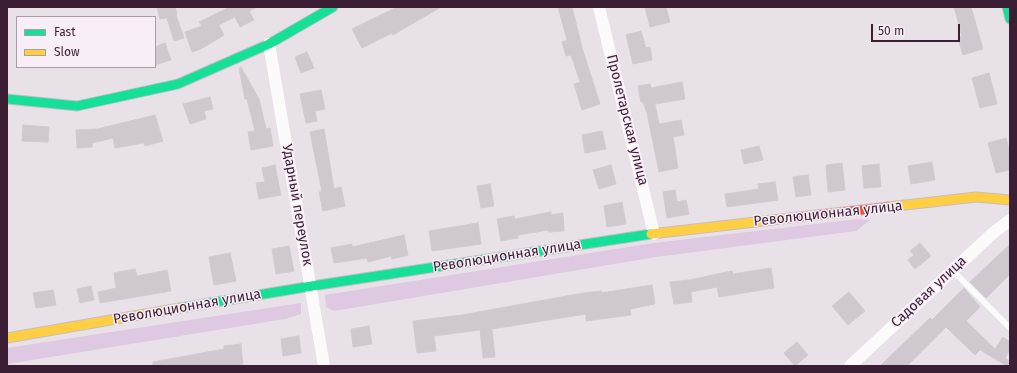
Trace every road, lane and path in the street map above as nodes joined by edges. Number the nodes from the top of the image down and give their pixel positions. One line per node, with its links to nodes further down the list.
1 (333, 7): 5 (street)
2 (599, 7): 9 (street, Пролетарская улица)
3 (1007, 7): 4 (street)
4 (1010, 19)
5 (269, 44): 6 (street); 11 (street, Ударный переулок)
6 (7, 99)
7 (1010, 200): 9 (street, Революционная улица)
8 (1010, 220): 10 (street, Садовая улица)
9 (654, 234): 11 (street, Революционная улица)
10 (952, 270): 12 (lane); 15 (street, Садовая улица)
11 (312, 286): 13 (street, Революционная улица); 14 (street, Ударный переулок)
12 (1010, 328)
13 (7, 338)
14 (324, 366)
15 (850, 366)

